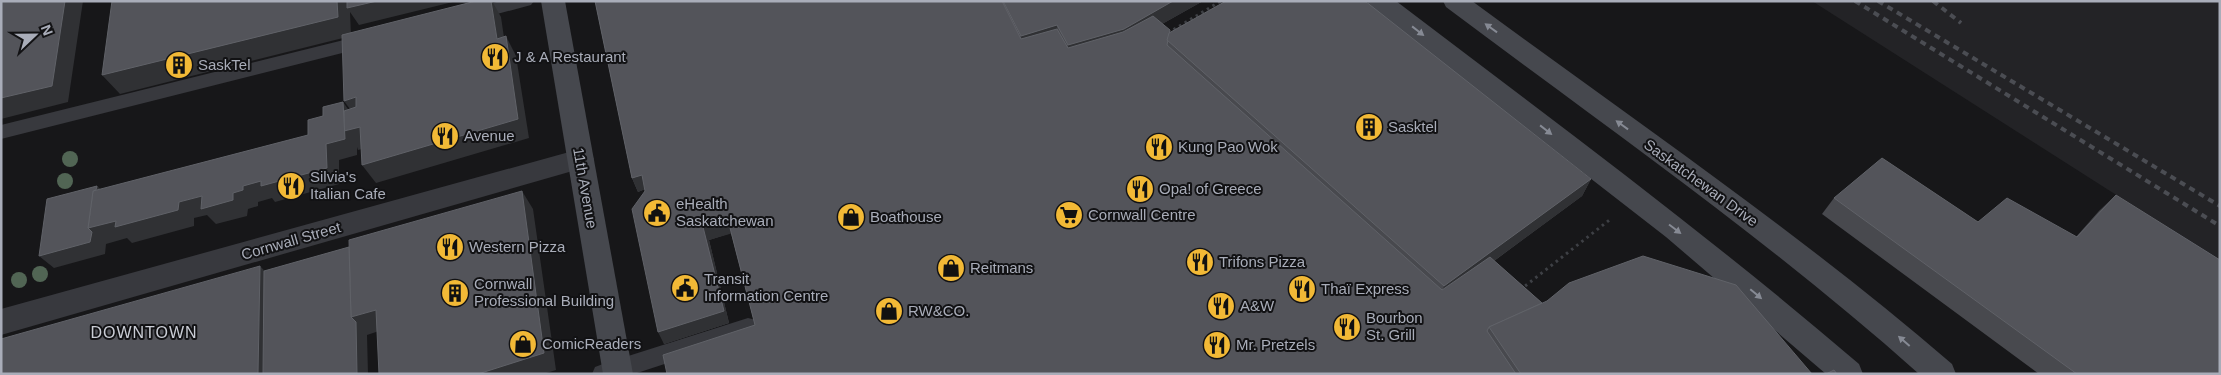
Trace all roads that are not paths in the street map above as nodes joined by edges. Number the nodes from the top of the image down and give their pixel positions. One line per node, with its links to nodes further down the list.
1 (525, 1): 5 (lane)
2 (552, 1): 8 (main road, 11th Avenue)
3 (1379, 1): 12 (main road, one-way to 12)
4 (1455, 1): 13 (main road, Saskatchewan Drive, one-way to 4)
5 (457, 18)
6 (389, 35): 7 (lane)
7 (1, 132)
8 (580, 159): 9 (street, Cornwall Street); 11 (main road, 11th Avenue)
9 (1, 322)
10 (748, 327): 11 (lane)
11 (613, 372)
12 (1848, 374)
13 (1941, 374)

